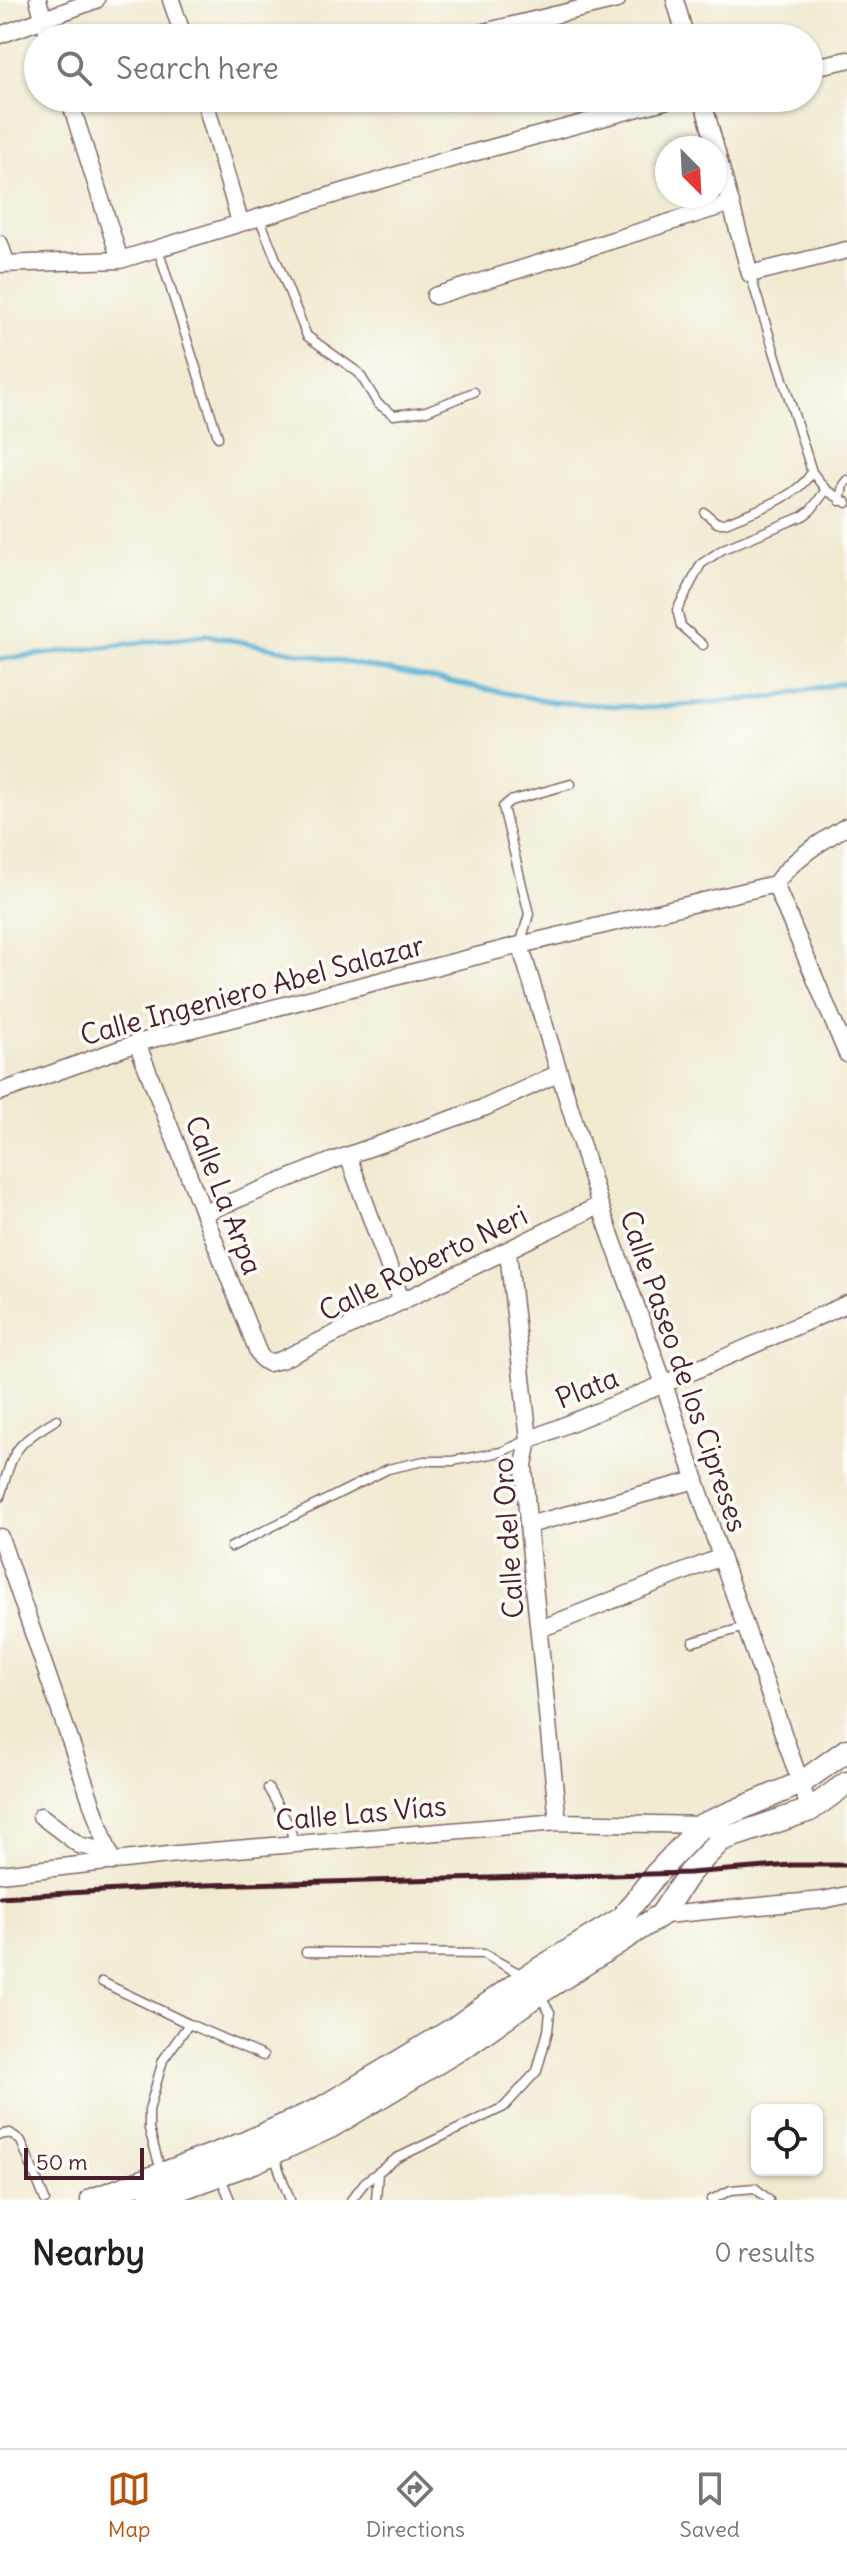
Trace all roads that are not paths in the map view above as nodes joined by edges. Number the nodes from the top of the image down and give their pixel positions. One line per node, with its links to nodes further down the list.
1 (38, 0): 6 (street)
2 (96, 0): 6 (street)
3 (171, 0): 9 (street)
4 (617, 0): 10 (street)
5 (675, 0): 11 (street)
6 (44, 20): 7 (street); 8 (street)
7 (32, 24)
8 (45, 24)
9 (179, 24)
10 (517, 24)
11 (682, 24)
12 (24, 27): 13 (street)
13 (0, 35)
14 (847, 60): 15 (street)
15 (823, 65)
16 (73, 112): 26 (street)
17 (208, 112): 22 (street)
18 (624, 112): 21 (street)
19 (706, 112): 20 (street)
20 (731, 203): 28 (street); 29 (street)
21 (259, 217): 22 (street); 30 (lane)
22 (240, 222): 24 (street)
23 (0, 244): 27 (street)
24 (158, 248): 26 (street); 31 (lane)
25 (847, 250): 28 (street)
26 (120, 260): 27 (street)
27 (3, 263)
28 (750, 274): 32 (lane)
29 (435, 296)
30 (474, 392)
31 (218, 437)
32 (812, 472): 34 (lane); 36 (lane)
33 (847, 480): 35 (lane)
34 (826, 490): 35 (lane); 37 (lane)
35 (844, 502)
36 (705, 513)
37 (703, 645)
38 (571, 784): 41 (lane)
39 (847, 826): 40 (street)
40 (775, 884): 41 (street, Calle Ingeniero Abel Salazar); 43 (street)
41 (520, 945): 42 (street, Calle Ingeniero Abel Salazar); 44 (street, Calle Paseo de los Cipreses)
42 (137, 1043): 45 (street, Calle Ingeniero Abel Salazar); 48 (street, Calle La Arpa)
43 (847, 1054)
44 (559, 1073): 46 (street); 47 (street, Calle Paseo de los Cipreses)
45 (0, 1092)
46 (348, 1156): 48 (street); 50 (street)
47 (600, 1205): 49 (street, Calle Roberto Neri); 53 (street, Calle Paseo de los Cipreses)
48 (204, 1213): 52 (street, Calle La Arpa)
49 (508, 1252): 50 (street, Calle Roberto Neri); 55 (street, Calle del Oro)
50 (402, 1302): 52 (street, Calle Roberto Neri)
51 (847, 1304): 53 (street, Plata)
52 (268, 1363)
53 (664, 1384): 55 (street, Plata); 56 (street, Calle Paseo de los Cipreses)
54 (57, 1419): 57 (lane)
55 (529, 1440): 58 (street, Calle del Oro); 60 (lane)
56 (696, 1480): 58 (street); 61 (street, Calle Paseo de los Cipreses)
57 (0, 1497)
58 (528, 1525): 63 (street, Calle del Oro)
59 (0, 1537): 75 (street)
60 (231, 1547)
61 (721, 1557): 62 (street, Calle Paseo de los Cipreses); 63 (street)
62 (745, 1627): 64 (lane); 66 (street, Calle Paseo de los Cipreses)
63 (540, 1629): 71 (street, Calle del Oro)
64 (693, 1642)
65 (847, 1750): 66 (street)
66 (801, 1783): 69 (street, Calle Paseo de los Cipreses); 72 (street)
67 (847, 1783): 69 (street)
68 (268, 1788): 74 (lane)
69 (810, 1810): 73 (street)
70 (41, 1816): 75 (street)
71 (558, 1822): 72 (street, Calle Las Vías); 74 (street, Calle Las Vías)
72 (702, 1825): 73 (street); 81 (street)
73 (721, 1840): 80 (street)
74 (294, 1844): 75 (street, Calle Las Vías)
75 (111, 1857): 76 (street, Calle Las Vías)
76 (0, 1874)
77 (847, 1895): 78 (street)
78 (823, 1900): 79 (lane); 80 (street)
79 (847, 1906)
80 (661, 1915): 81 (street); 84 (street)
81 (621, 1919): 84 (street)
82 (306, 1952): 84 (lane)
83 (102, 1982): 85 (lane)
84 (532, 1986): 88 (street); 89 (lane); 90 (street)
85 (189, 2024): 86 (lane); 90 (lane)
86 (263, 2056)
87 (0, 2135): 92 (lane)
88 (273, 2153): 91 (street); 96 (lane)
89 (378, 2172): 97 (lane); 98 (lane)
90 (162, 2174): 93 (street)
91 (220, 2174): 94 (street); 95 (lane)
92 (45, 2200)
93 (92, 2200)
94 (149, 2200)
95 (230, 2200)
96 (290, 2200)
97 (351, 2200)
98 (376, 2200)
99 (711, 2200): 100 (lane)
100 (769, 2200)

